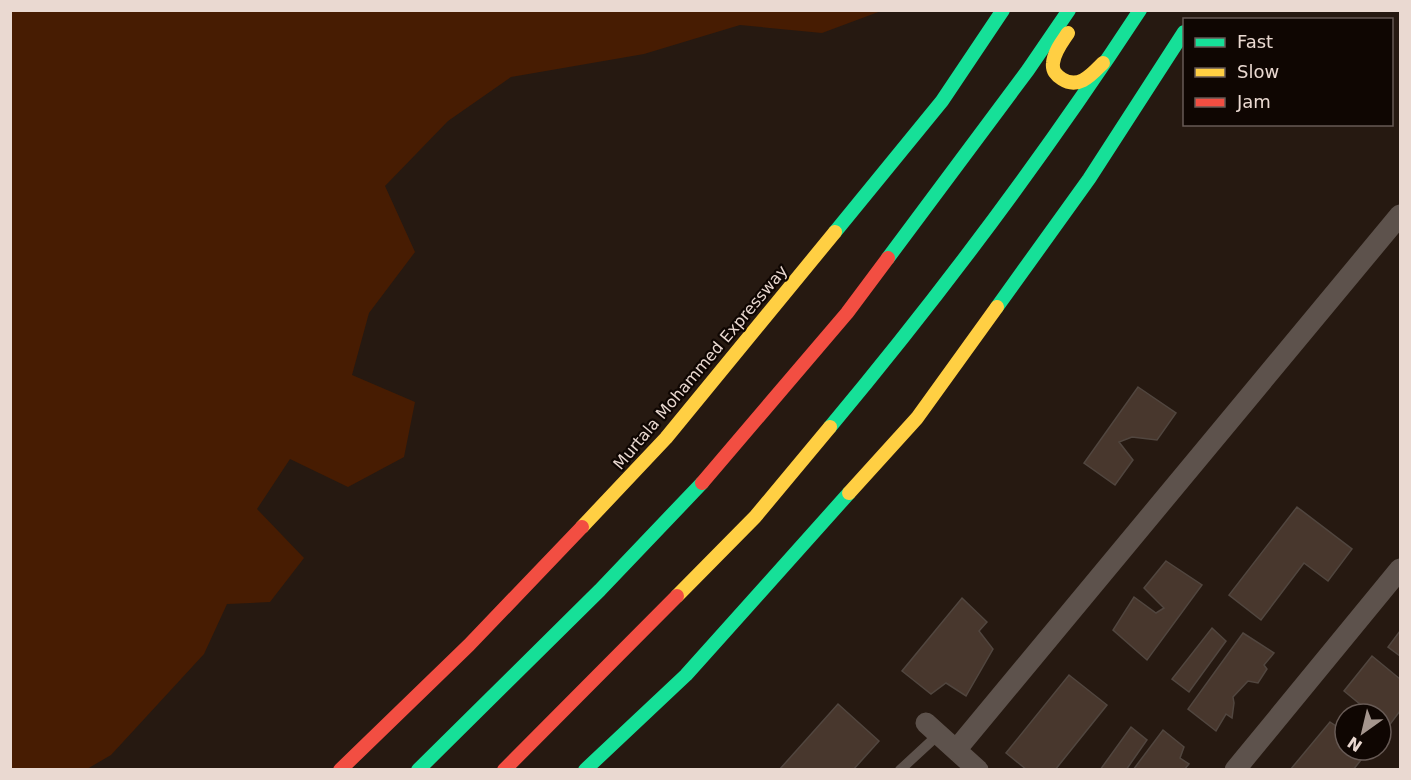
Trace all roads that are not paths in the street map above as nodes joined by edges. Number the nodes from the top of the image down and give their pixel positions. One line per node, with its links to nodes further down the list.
1 (1003, 10): 12 (main road, Murtala Mohammed Expressway)
2 (1069, 10): 11 (main road)
3 (1082, 10): 6 (main road)
4 (1140, 10): 6 (main road)
5 (1183, 35): 14 (main road)
6 (1113, 51): 13 (main road)
7 (1401, 215): 10 (street)
8 (1401, 569): 17 (street)
9 (933, 729): 10 (street); 15 (lane)
10 (956, 750): 16 (street)
11 (418, 768)
12 (340, 770)
13 (504, 770)
14 (585, 770)
15 (900, 770)
16 (978, 770)
17 (1235, 770)

